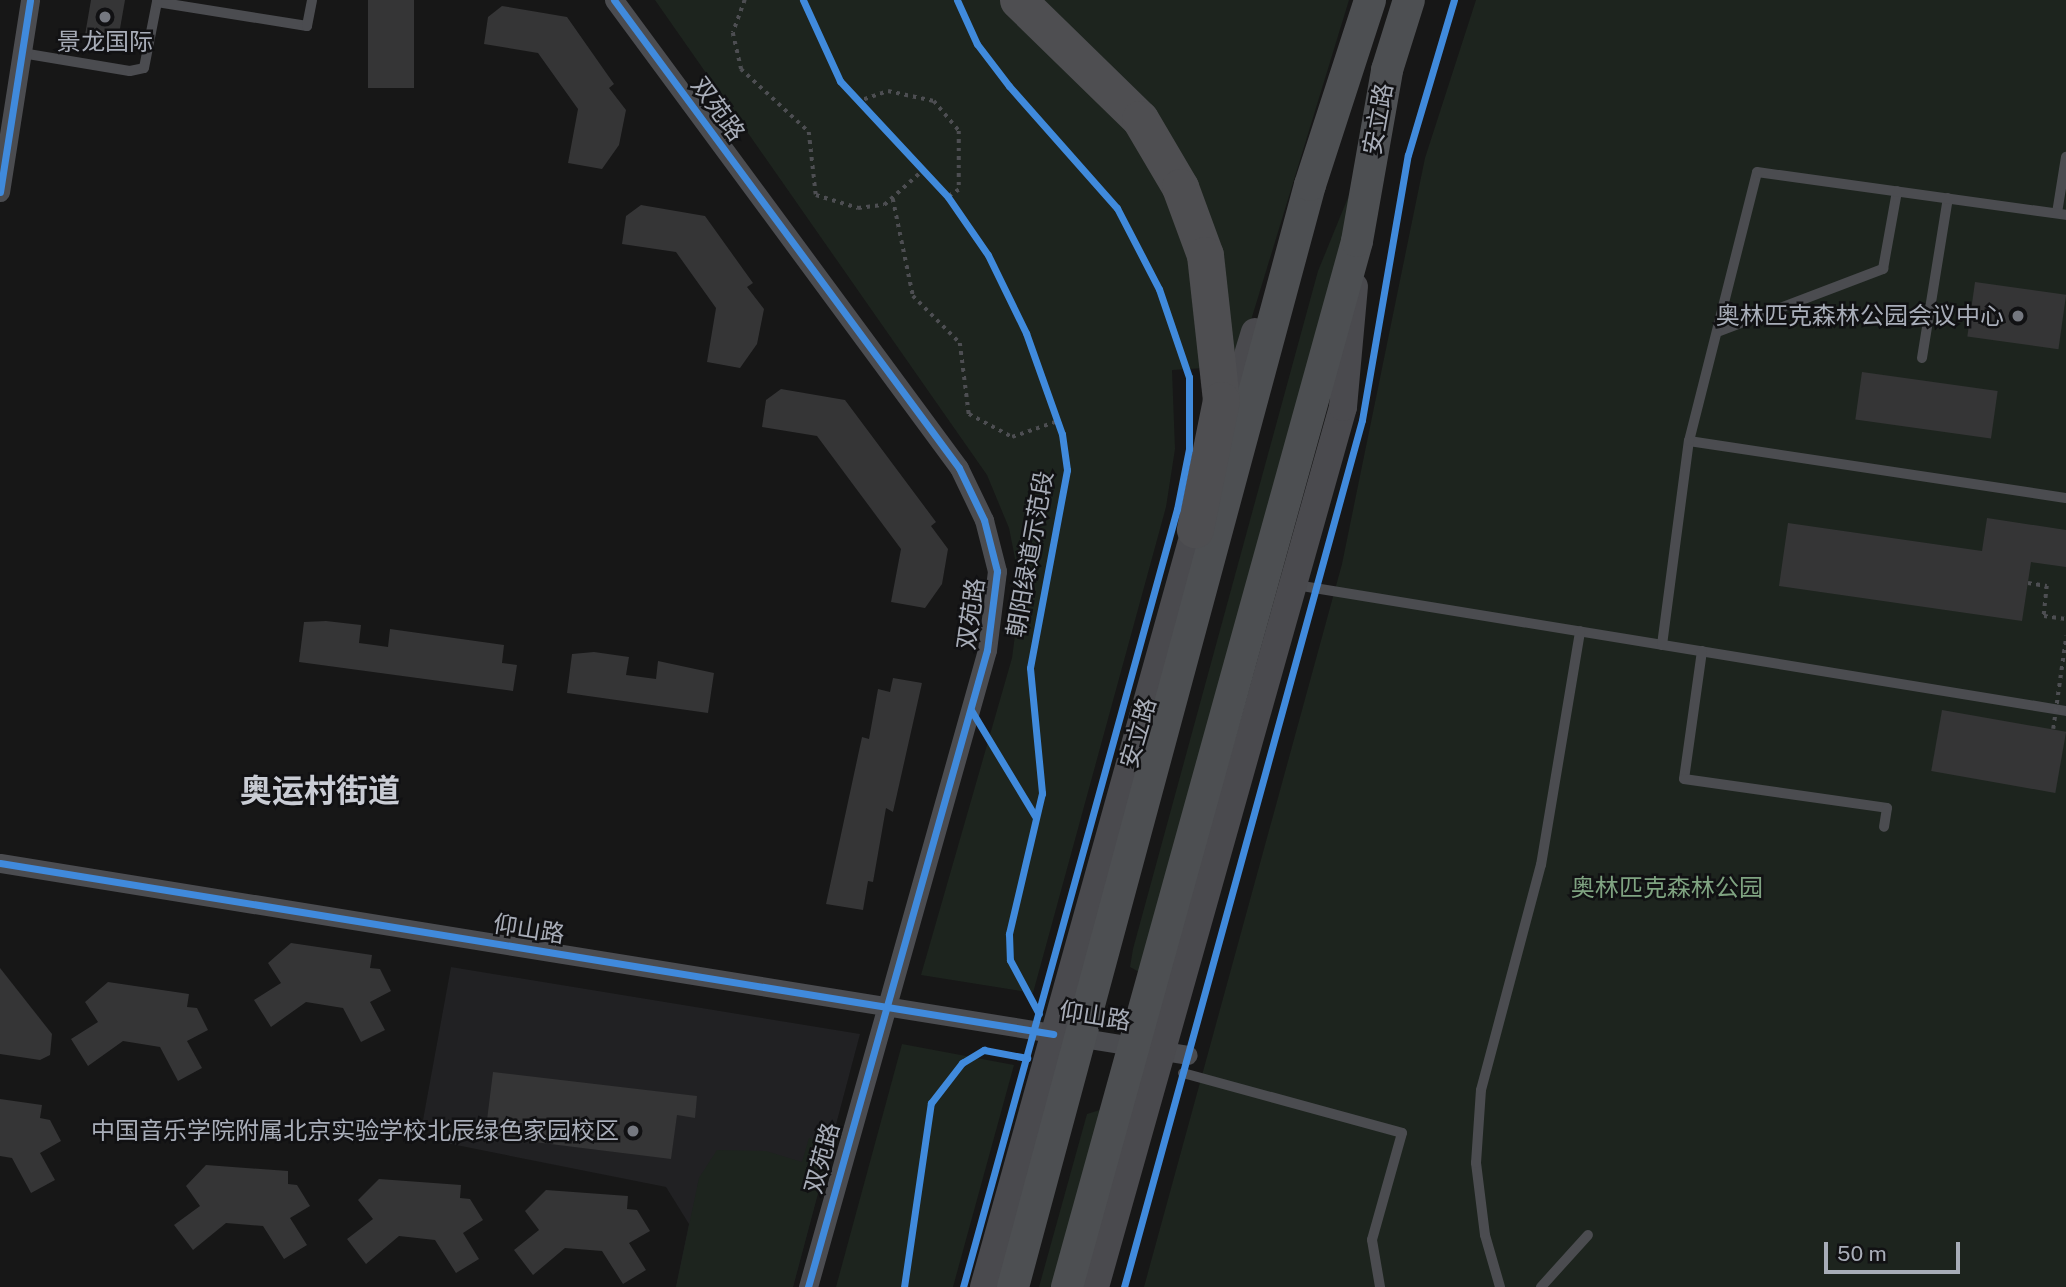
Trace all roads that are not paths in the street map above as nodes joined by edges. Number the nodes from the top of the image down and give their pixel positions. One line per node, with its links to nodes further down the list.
1 (30, 0): 7 (street)
2 (312, 0): 7 (lane)
3 (614, 0): 27 (street, 双苑路)
4 (1018, 0): 19 (highway)
5 (1370, 0): 9 (main road, 安立路)
6 (1409, 0): 14 (main road, 安立路)
7 (22, 53): 11 (street)
8 (2066, 157): 13 (lane)
9 (1310, 185): 19 (street, 安立路); 28 (main road, 安立路)
10 (1897, 191): 12 (lane); 15 (lane); 15 (lane)
11 (0, 192)
12 (1948, 198): 13 (lane); 16 (lane)
13 (2062, 214)
14 (1357, 241): 20 (street, 安立路); 29 (main road, 安立路)
15 (1717, 332): 17 (lane)
16 (1922, 358)
17 (1689, 442): 18 (lane); 22 (lane)
18 (2066, 498)
19 (1195, 528): 28 (street, 安立路)
20 (1295, 585): 21 (lane); 29 (street, 安立路)
21 (1580, 631): 22 (lane); 38 (lane)
22 (1662, 645): 23 (lane)
23 (1702, 651): 24 (lane); 25 (lane)
24 (2066, 711)
25 (1884, 827)
26 (0, 863): 27 (street, 仰山路)
27 (882, 1006): 28 (street, 仰山路); 32 (street, 双苑路)
28 (1067, 1036): 29 (street, 仰山路); 33 (street, 安立路); 34 (main road, 安立路)
29 (1146, 1049): 30 (street, 仰山路); 35 (main road, 安立路); 36 (street, 安立路)
30 (1186, 1064): 37 (lane)
31 (1588, 1236): 39 (lane)
32 (808, 1287)
33 (984, 1287)
34 (1013, 1287)
35 (1067, 1287)
36 (1095, 1287)
37 (1380, 1287)
38 (1500, 1287)
39 (1541, 1287)

